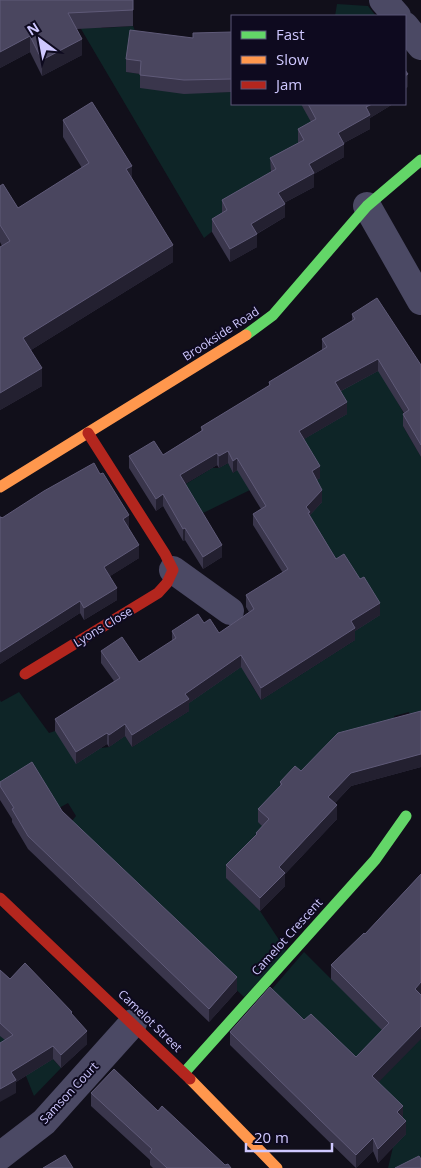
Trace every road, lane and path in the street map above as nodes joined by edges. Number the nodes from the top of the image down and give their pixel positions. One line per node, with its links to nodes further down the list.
1 (383, 0): 2 (street)
2 (396, 15)
3 (406, 27): 4 (street)
4 (421, 46)
5 (421, 160): 6 (street, Brookside Road)
6 (367, 206): 7 (street); 8 (street, Brookside Road)
7 (421, 301)
8 (88, 433): 9 (street, Brookside Road); 10 (street)
9 (0, 487)
10 (172, 570): 11 (street); 12 (street, Lyons Close)
11 (230, 611)
12 (25, 674)
13 (406, 816): 16 (street, Camelot Crescent)
14 (0, 898): 15 (street, Camelot Street)
15 (133, 1023): 16 (street, Camelot Street); 17 (street, Samson Court)
16 (184, 1073): 18 (street, Camelot Street)
17 (0, 1156)
18 (277, 1168)

